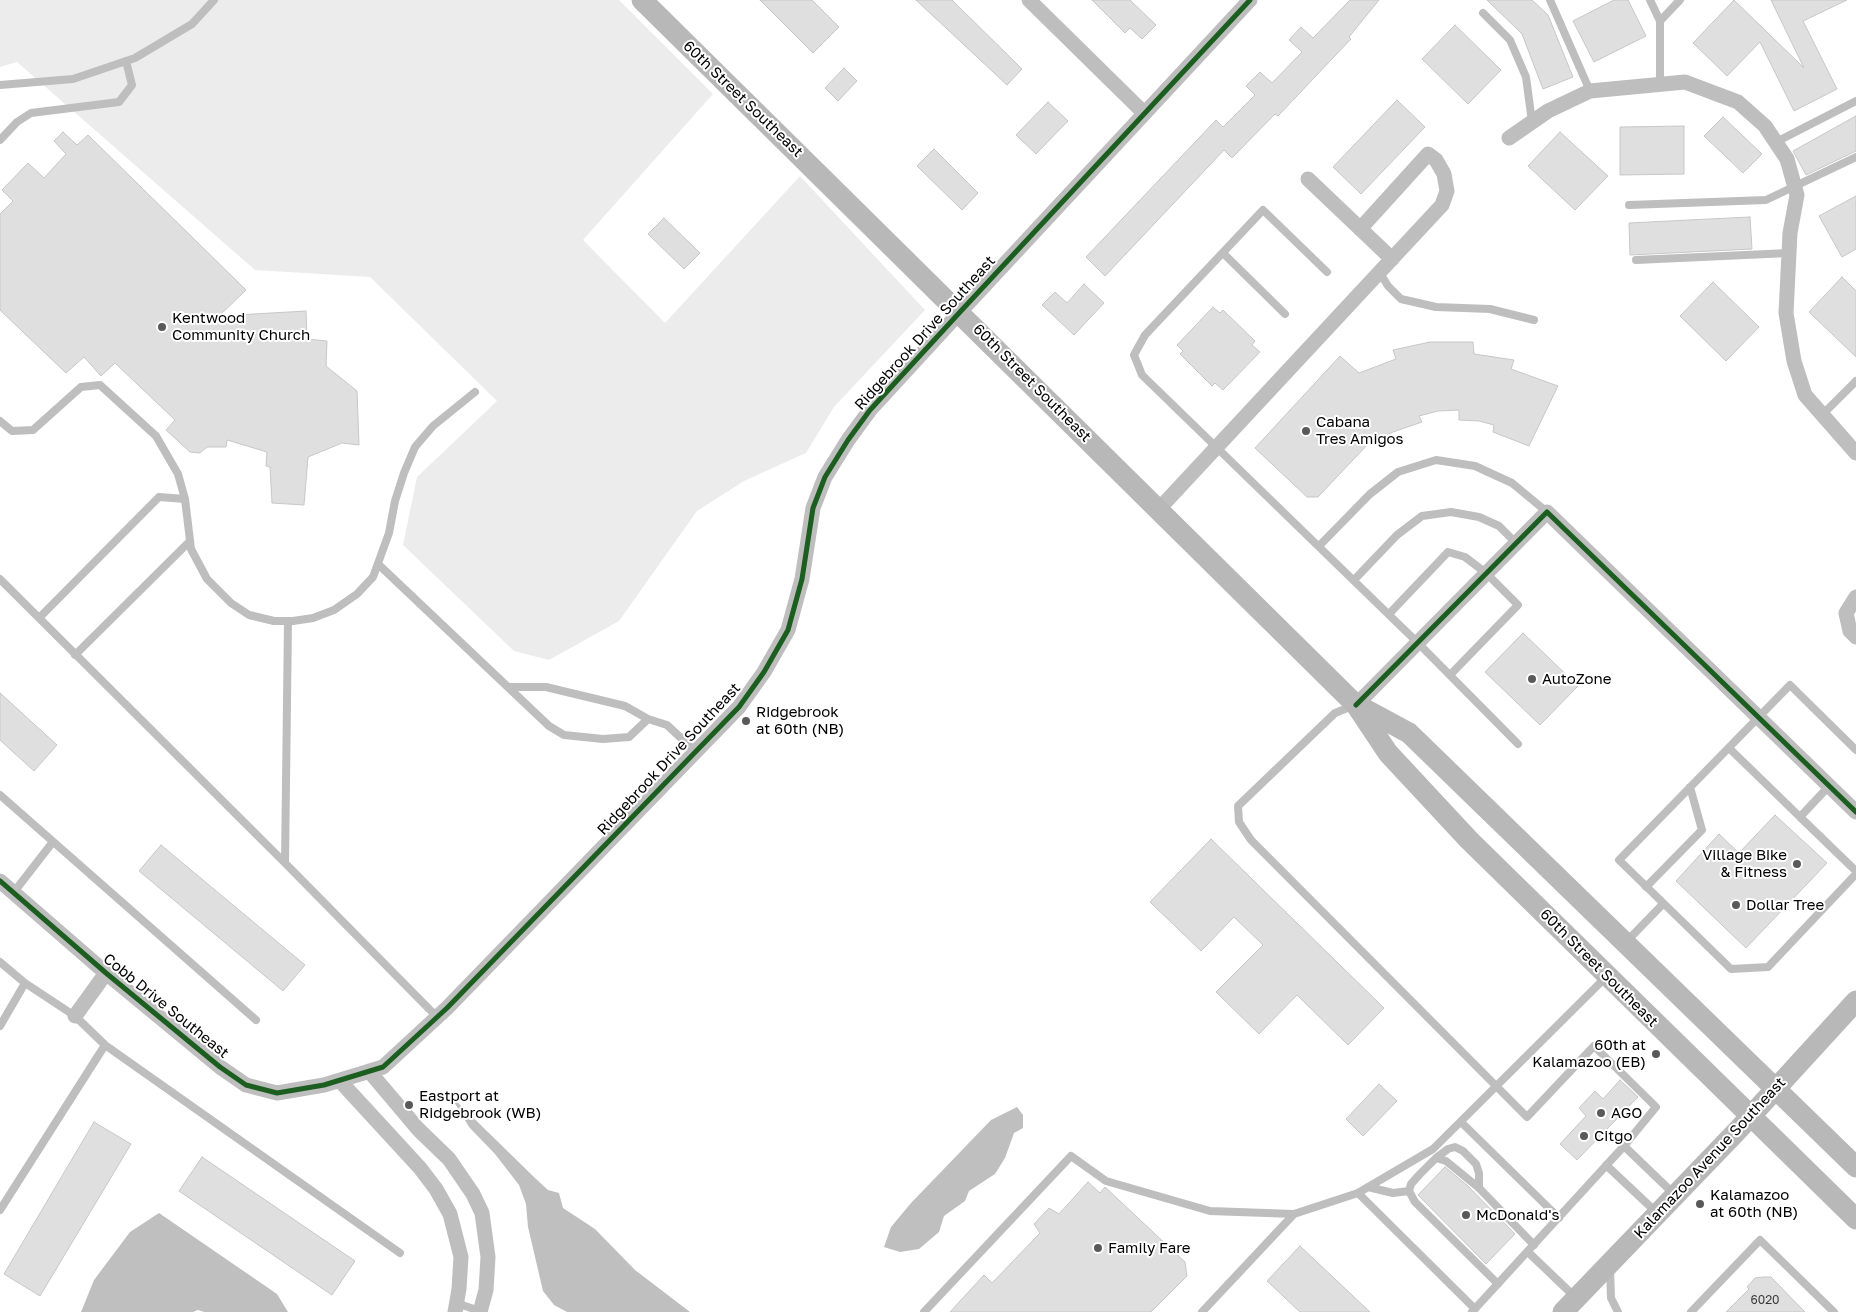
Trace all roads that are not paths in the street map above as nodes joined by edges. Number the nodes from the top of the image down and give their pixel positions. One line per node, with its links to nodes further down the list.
1 (214, 0): 10 (lane)
2 (642, 0): 31 (main road, 60th Street Southeast)
3 (1030, 0): 15 (street)
4 (1250, 0): 15 (street, Ridgebrook Drive Southeast)
5 (1550, 0): 13 (lane)
6 (1650, 0): 9 (lane)
7 (1680, 0): 9 (lane)
8 (1483, 13): 16 (lane)
9 (1660, 21): 11 (lane)
10 (126, 61): 12 (lane); 18 (lane)
11 (1660, 84): 13 (street); 19 (street)
12 (0, 85)
13 (1590, 90): 16 (street)
14 (1856, 101): 19 (lane)
15 (1144, 113): 31 (street, Ridgebrook Drive Southeast)
16 (1532, 122): 17 (street)
17 (1509, 138)
18 (0, 140)
19 (1776, 142): 22 (street)
20 (1856, 157): 22 (lane)
21 (1308, 179): 24 (street)
22 (1795, 186): 23 (lane); 26 (street)
23 (1630, 205)
24 (1360, 229): 27 (street); 27 (street)
25 (1223, 253): 29 (lane); 32 (lane); 38 (lane)
26 (1789, 253): 28 (lane); 36 (street)
27 (1392, 259): 30 (street)
28 (1636, 260)
29 (1327, 272)
30 (1380, 273): 33 (lane); 38 (street)
31 (960, 312): 41 (main road, 60th Street Southeast); 65 (street, Ridgebrook Drive Southeast)
32 (1285, 314)
33 (1534, 320)
34 (1856, 381): 36 (lane)
35 (475, 392): 46 (lane)
36 (1822, 415): 39 (street)
37 (0, 421): 40 (lane)
38 (1217, 447): 41 (street); 45 (lane)
39 (1856, 453)
40 (185, 499): 43 (lane); 52 (lane)
41 (1159, 509): 59 (main road, 60th Street Southeast)
42 (1547, 512): 44 (street); 45 (lane); 60 (street)
43 (190, 541): 53 (lane); 56 (lane)
44 (1516, 543): 47 (street); 49 (lane)
45 (1319, 546): 49 (lane)
46 (378, 564): 53 (lane); 58 (lane)
47 (1486, 573): 51 (lane); 55 (street); 57 (lane)
48 (0, 580): 52 (lane)
49 (1354, 580): 51 (lane)
50 (1856, 597): 54 (street)
51 (1388, 614): 55 (lane)
52 (39, 618): 56 (lane)
53 (288, 621): 72 (lane)
54 (1856, 637)
55 (1418, 642): 57 (lane); 59 (street)
56 (75, 654): 72 (lane)
57 (1450, 675): 62 (lane)
58 (508, 687): 61 (lane); 61 (lane)
59 (1356, 705): 77 (main road, 60th Street Southeast); 78 (main road, 60th Street Southeast); 93 (lane)
60 (1758, 717): 63 (lane); 64 (lane); 66 (street)
61 (648, 719): 65 (lane)
62 (1518, 744)
63 (1729, 748): 67 (lane); 70 (lane)
64 (1856, 750)
65 (696, 753): 87 (street, Ridgebrook Drive Southeast)
66 (1829, 786): 69 (street); 70 (lane)
67 (1690, 787): 75 (lane); 75 (lane)
68 (0, 795): 71 (lane)
69 (1856, 812)
70 (1800, 817): 73 (lane)
71 (52, 843): 76 (lane); 88 (lane)
72 (285, 863): 87 (lane)
73 (1856, 872): 79 (lane)
74 (0, 881): 76 (street, Cobb Drive Southeast)
75 (1646, 887): 79 (lane)
76 (14, 892): 82 (street, Cobb Drive Southeast)
77 (1577, 897): 78 (main road); 80 (main road, 60th Street Southeast)
78 (1530, 900): 83 (main road, 60th Street Southeast)
79 (1663, 904): 80 (lane)
80 (1624, 943): 94 (main road, 60th Street Southeast)
81 (0, 962): 84 (lane)
82 (106, 973): 86 (street); 92 (street, Cobb Drive Southeast)
83 (1606, 976): 93 (lane); 95 (main road, 60th Street Southeast)
84 (25, 983): 86 (lane); 89 (lane)
85 (1856, 1001): 94 (main road, Kalamazoo Avenue Southeast)
86 (75, 1016): 90 (lane)
87 (437, 1017): 91 (street, Ridgebrook Drive Southeast)
88 (256, 1020)
89 (0, 1026)
90 (105, 1045): 106 (lane); 113 (lane)
91 (369, 1071): 92 (street, Ridgebrook Drive Southeast); 119 (street)
92 (340, 1081): 117 (street)
93 (1496, 1088): 96 (lane); 97 (lane)
94 (1776, 1089): 95 (main road, Kalamazoo Avenue Southeast); 100 (main road, 60th Street Southeast)
95 (1750, 1117): 105 (main road, Kalamazoo Avenue Southeast); 110 (main road, 60th Street Southeast)
96 (1460, 1122): 101 (lane); 109 (lane)
97 (1624, 1146): 99 (lane); 105 (lane)
98 (1436, 1158): 102 (lane); 102 (lane); 103 (lane)
99 (1606, 1165): 108 (lane); 109 (lane)
100 (1856, 1168)
101 (1368, 1187): 103 (lane); 104 (lane)
102 (1479, 1188): 111 (lane)
103 (1410, 1191): 115 (lane)
104 (1358, 1192): 107 (lane); 118 (lane)
105 (1676, 1196): 108 (main road, Kalamazoo Avenue Southeast)
106 (0, 1210)
107 (1294, 1214): 120 (lane); 121 (lane)
108 (1658, 1214): 114 (main road, Kalamazoo Avenue Southeast)
109 (1559, 1218): 111 (lane)
110 (1856, 1219)
111 (1534, 1244): 112 (lane)
112 (1528, 1252): 115 (lane); 116 (lane)
113 (400, 1253)
114 (1610, 1263): 116 (main road, Kalamazoo Avenue Southeast); 122 (lane)
115 (1498, 1284): 118 (lane)
116 (1570, 1305)
117 (456, 1307): 119 (lane)
118 (1474, 1310)
119 (481, 1312)
120 (924, 1312)
121 (1202, 1312)
122 (1618, 1312)
123 (1691, 1312): 124 (lane)
124 (1834, 1312)

